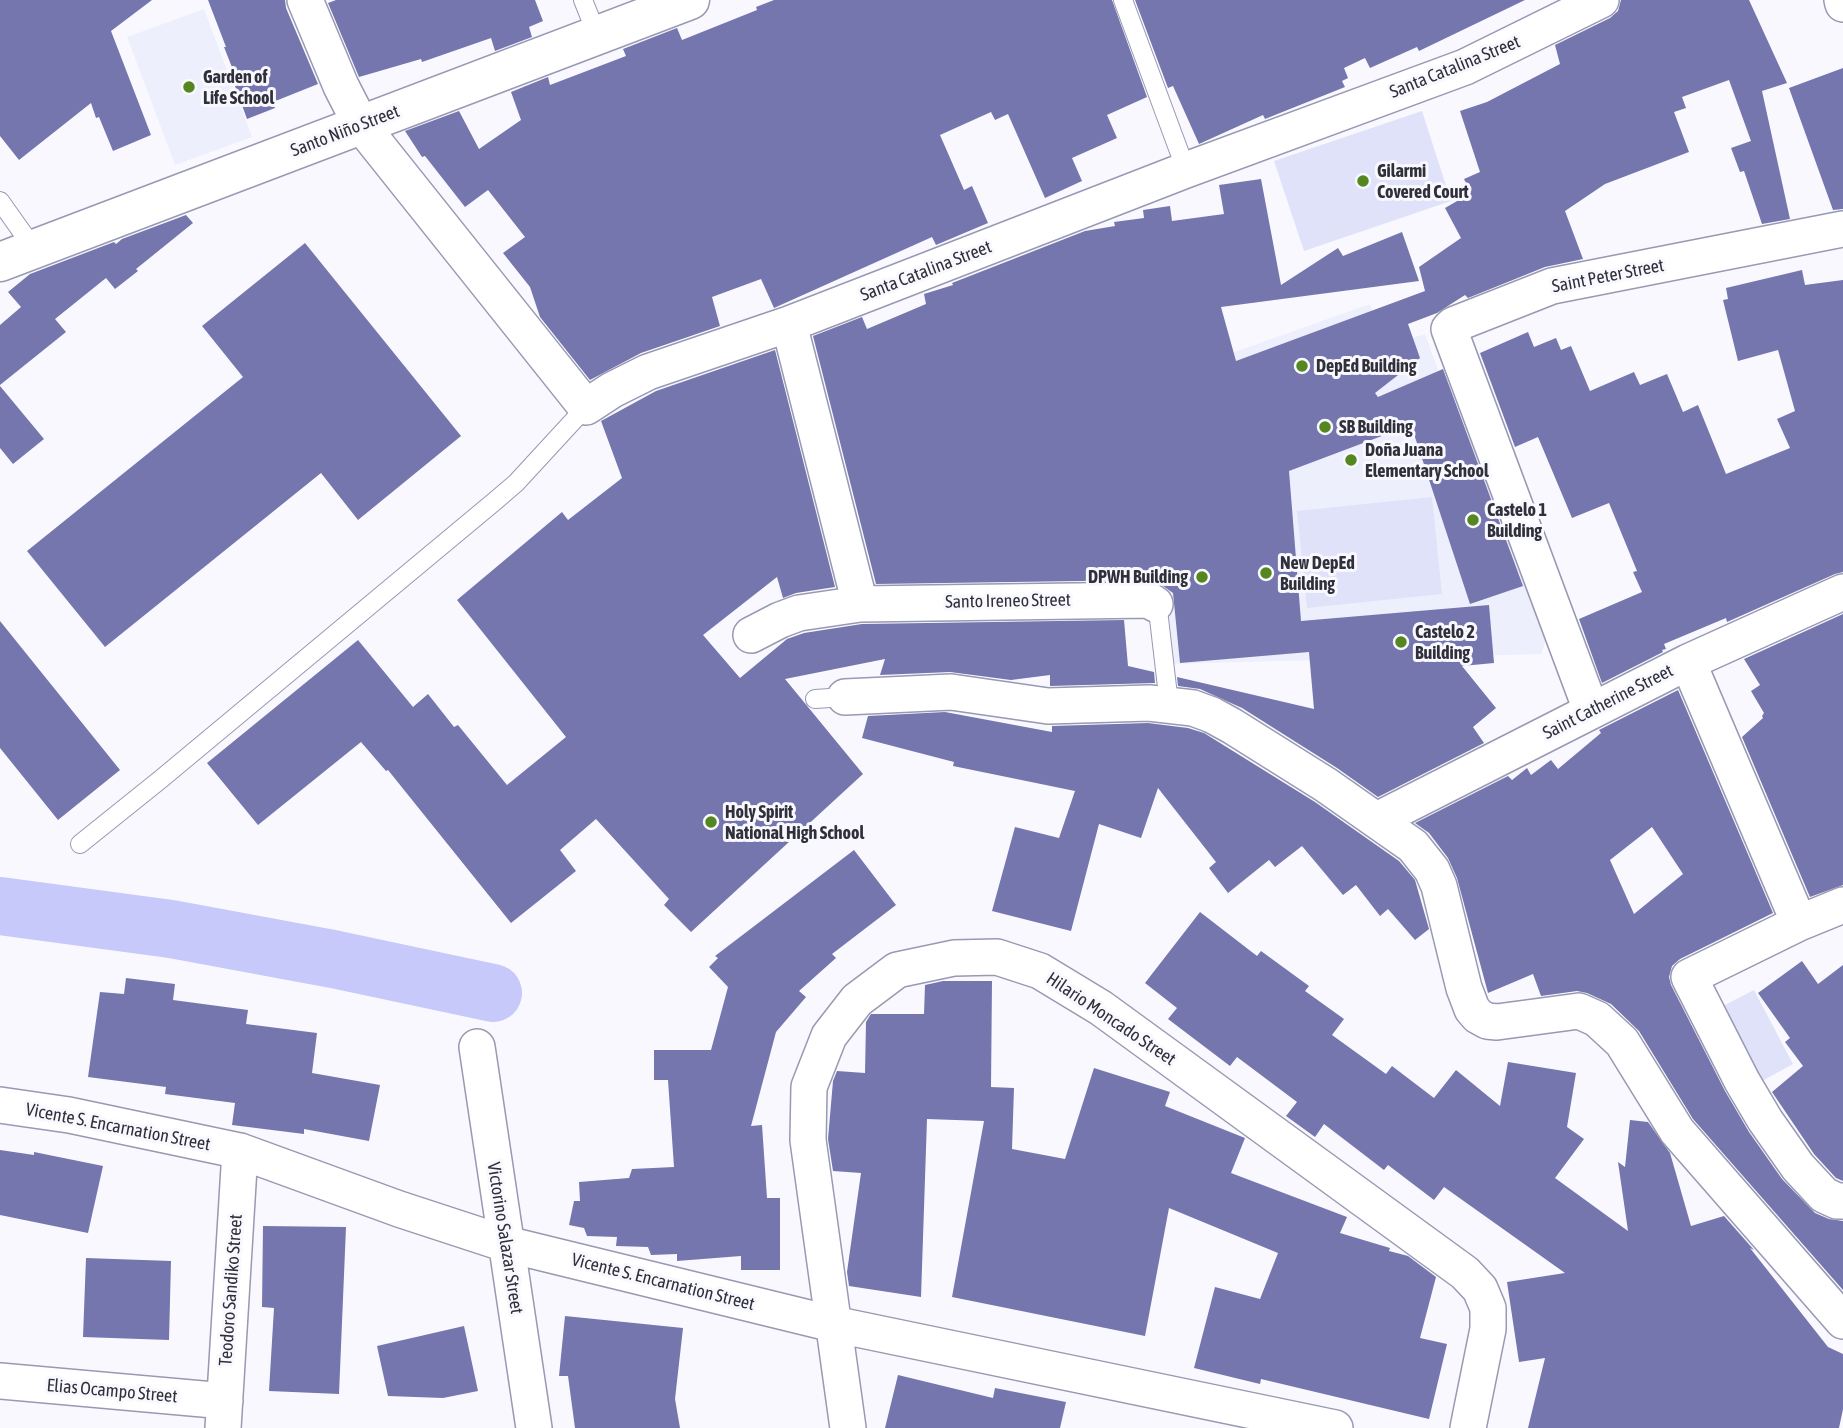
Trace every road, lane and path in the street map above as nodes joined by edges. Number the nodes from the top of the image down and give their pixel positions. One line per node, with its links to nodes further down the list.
1 (304, 0): 7 (street)
2 (583, 0): 6 (lane)
3 (690, 0): 6 (main road, Santo Niño Street)
4 (1123, 0): 8 (lane)
5 (1601, 0): 8 (street, Santa Catalina Street)
6 (597, 35): 7 (main road, Santo Niño Street)
7 (361, 124): 11 (main road, Santo Niño Street); 13 (street)
8 (1186, 170): 12 (street, Santa Catalina Street)
9 (0, 201): 11 (lane)
10 (1843, 229): 21 (street, Saint Peter Street)
11 (17, 255)
12 (789, 324): 13 (street, Santa Catalina Street); 15 (street)
13 (586, 407): 23 (lane)
14 (1843, 592): 18 (street, Saint Catherine Street)
15 (860, 604): 16 (street, Santo Ireneo Street); 17 (street, Santo Ireneo Street)
16 (1155, 604): 20 (lane)
17 (751, 635)
18 (1688, 662): 21 (street, Saint Catherine Street); 25 (street)
19 (830, 698): 20 (street)
20 (1169, 704): 22 (street)
21 (1591, 710): 22 (street, Saint Catherine Street)
22 (1377, 820): 31 (street)
23 (80, 844)
24 (1843, 905): 25 (street)
25 (1800, 923): 29 (street)
26 (477, 1047): 30 (street, Victorino Salazar Street)
27 (0, 1105): 28 (street, Vicente S. Encarnation Street)
28 (240, 1151): 30 (street, Vicente S. Encarnation Street); 34 (street, Teodoro Sandiko Street)
29 (1843, 1201)
30 (506, 1244): 32 (street, Vicente S. Encarnation Street); 35 (street, Victorino Salazar Street)
31 (1843, 1321)
32 (834, 1324): 36 (street, Hilario Moncado Street); 37 (street, Vicente S. Encarnation Street); 38 (street, Hilario Moncado Street)
33 (0, 1381): 34 (street, Elias Ocampo Street)
34 (224, 1415)
35 (534, 1428)
36 (848, 1428)
37 (1335, 1428)
38 (1468, 1428)

